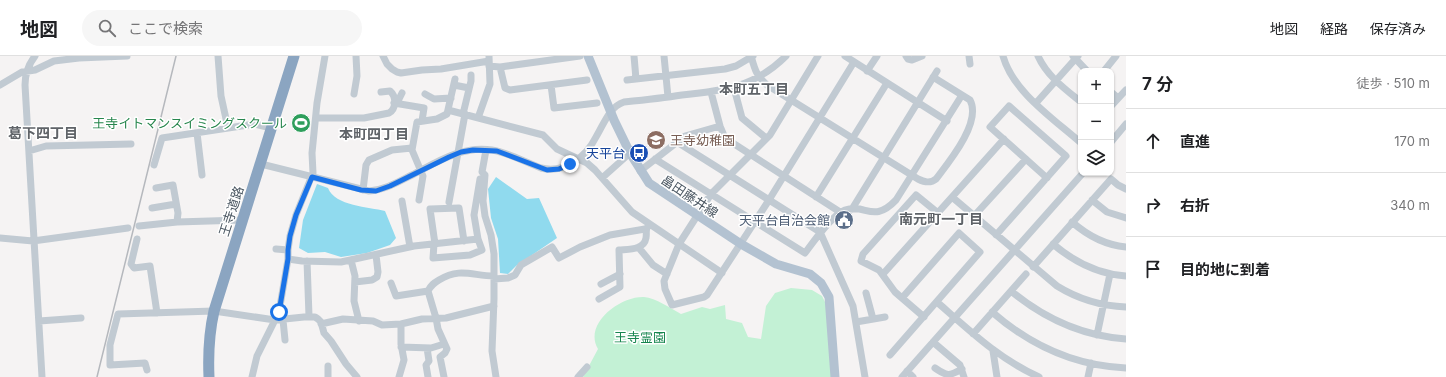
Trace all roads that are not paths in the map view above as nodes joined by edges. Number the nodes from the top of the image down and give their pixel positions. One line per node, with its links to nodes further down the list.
1 (35, 56): 31 (street)
2 (127, 56): 31 (street)
3 (218, 56): 72 (street)
4 (294, 56): 73 (highway, 王寺道路)
5 (325, 56): 65 (street)
6 (356, 56): 48 (street)
7 (383, 56): 24 (street)
8 (580, 56): 27 (street)
9 (588, 56): 63 (main road, 畠田藤井線)
10 (634, 56): 35 (street)
11 (664, 56): 33 (street)
12 (752, 56): 33 (street); 34 (street)
13 (786, 56): 34 (street)
14 (818, 56): 56 (street)
15 (845, 56): 25 (street)
16 (877, 56): 30 (street)
17 (906, 56): 18 (street)
18 (922, 56)
19 (969, 56): 26 (street)
20 (1003, 56): 60 (street)
21 (1038, 56): 38 (street)
22 (1116, 56): 29 (street)
23 (1075, 57): 28 (street); 38 (street)
24 (489, 61): 27 (street); 66 (street)
25 (854, 62): 30 (street); 67 (street)
26 (970, 64)
27 (500, 67): 41 (street)
28 (1084, 68)
29 (1106, 68)
30 (867, 71): 39 (street)
31 (26, 72): 40 (street); 84 (street)
32 (471, 75): 42 (street)
33 (666, 76): 35 (street); 52 (street)
34 (758, 77): 43 (street); 56 (street)
35 (636, 79): 37 (street)
36 (587, 80): 41 (street)
37 (627, 80)
38 (1056, 81): 55 (street); 60 (street)
39 (887, 83): 57 (street); 76 (street)
40 (0, 85)
41 (551, 85): 59 (street)
42 (469, 88): 53 (street); 64 (street)
43 (734, 88): 46 (street); 75 (street)
44 (1126, 90): 54 (street)
45 (381, 92): 58 (street)
46 (712, 92): 52 (street); 71 (street)
47 (402, 93): 58 (street)
48 (354, 94)
49 (425, 94): 53 (street)
50 (1114, 95): 54 (street)
51 (962, 96): 57 (street); 68 (street); 99 (street)
52 (668, 97): 63 (street)
53 (451, 98): 62 (street)
54 (1118, 98): 61 (street)
55 (1078, 99)
56 (791, 100): 67 (street); 75 (street)
57 (918, 102): 68 (street); 88 (street)
58 (394, 103): 65 (street); 69 (street)
59 (597, 103)
60 (1036, 103): 78 (street)
61 (1113, 104)
62 (448, 110): 64 (street); 69 (street)
63 (611, 111): 86 (main road, 畠田藤井線); 89 (street)
64 (464, 114): 66 (street); 85 (street)
65 (316, 118): 102 (street)
66 (478, 118): 89 (street)
67 (820, 118): 76 (street); 100 (street)
68 (946, 120): 99 (street)
69 (422, 121): 82 (street)
70 (1126, 124): 79 (street)
71 (720, 126): 80 (street); 87 (street)
72 (228, 128): 73 (street); 74 (street)
73 (271, 128): 92 (highway, 王寺道路)
74 (197, 133): 93 (street); 97 (street)
75 (766, 138): 87 (street)
76 (852, 138): 88 (street); 109 (street)
77 (1004, 139): 91 (street); 104 (street); 110 (street)
78 (1078, 140)
79 (1113, 140)
80 (677, 142): 90 (street); 98 (street)
81 (131, 144): 84 (street)
82 (412, 148): 94 (street); 107 (street)
83 (486, 150): 85 (street); 89 (street); 96 (street)
84 (29, 151): 136 (street)
85 (457, 153): 94 (street); 115 (street)
86 (630, 153): 95 (main road, 畠田藤井線); 103 (street)
87 (750, 155): 98 (street); 100 (street)
88 (884, 158): 99 (street); 118 (street)
89 (578, 159): 103 (street)
90 (655, 159): 95 (street); 108 (street)
91 (1026, 159): 104 (street); 122 (street)
92 (261, 164): 102 (street); 124 (highway, 王寺道路)
93 (154, 165)
94 (420, 171): 107 (street); 111 (street)
95 (640, 171): 121 (main road, 畠田藤井線)
96 (482, 172): 134 (street); 160 (street)
97 (202, 175)
98 (730, 175): 108 (street); 112 (street)
99 (912, 175): 118 (street)
100 (784, 176): 109 (street); 112 (street)
101 (1080, 176): 147 (street)
102 (312, 177): 107 (street); 146 (street)
103 (602, 178): 129 (street)
104 (1047, 178): 132 (street)
105 (156, 188): 116 (street)
106 (1126, 189): 113 (street)
107 (363, 190)
108 (711, 194): 121 (street); 126 (street)
109 (816, 197): 119 (street)
110 (952, 197): 120 (street); 122 (street)
111 (419, 200)
112 (769, 200): 126 (street); 131 (street)
113 (1092, 200): 123 (street); 127 (street)
114 (402, 201): 142 (street)
115 (449, 202)
116 (176, 204): 117 (street); 125 (street)
117 (152, 208)
118 (852, 209): 119 (street)
119 (840, 212): 131 (street)
120 (938, 213): 156 (street); 156 (street)
121 (697, 216): 139 (street); 140 (main road, 畠田藤井線)
122 (974, 216): 132 (street)
123 (1126, 218)
124 (242, 220): 125 (street); 173 (highway, 王寺道路)
125 (177, 222): 128 (street)
126 (755, 222): 131 (street); 140 (street)
127 (1072, 222): 141 (street); 143 (street)
128 (139, 226)
129 (647, 226): 139 (street); 144 (street); 160 (street)
130 (128, 228): 136 (street)
131 (820, 232): 187 (street)
132 (996, 235): 147 (street)
133 (0, 238): 136 (street)
134 (478, 239): 137 (street); 138 (street)
135 (136, 240): 174 (street)
136 (33, 241): 185 (street)
137 (464, 241): 138 (street); 138 (street)
138 (434, 244): 142 (street)
139 (679, 244): 153 (street); 155 (street)
140 (741, 244): 153 (street); 218 (main road, 畠田藤井線)
141 (1053, 244): 152 (street); 158 (street)
142 (410, 247): 148 (street)
143 (1126, 247)
144 (639, 248): 154 (street); 155 (street)
145 (276, 249): 146 (street)
146 (288, 250): 149 (street)
147 (1014, 251): 152 (street); 181 (street)
148 (376, 255): 150 (street); 161 (street)
149 (288, 259): 151 (street); 183 (street)
150 (351, 260): 151 (street); 161 (street)
151 (307, 261): 176 (street)
152 (1033, 267): 170 (street)
153 (722, 272): 155 (street)
154 (620, 274): 163 (street); 168 (street)
155 (667, 274)
156 (883, 274): 167 (street)
157 (1026, 274): 165 (street)
158 (1110, 274): 159 (street); 170 (street)
159 (1126, 276)
160 (494, 277): 164 (street); 171 (street)
161 (355, 282): 186 (street)
162 (391, 283): 164 (street)
163 (600, 284)
164 (428, 291): 180 (street)
165 (1011, 291): 175 (street); 191 (street)
166 (866, 293): 182 (street)
167 (902, 298): 169 (street); 178 (street)
168 (599, 299)
169 (937, 302): 178 (street); 181 (street)
170 (1103, 304): 172 (street); 191 (street)
171 (494, 306): 180 (street); 216 (street)
172 (1126, 307)
173 (214, 311): 174 (street); 183 (street); 209 (highway, 王寺道路)
174 (157, 312): 206 (street)
175 (992, 312): 190 (street); 200 (street)
176 (309, 316): 184 (street); 188 (street)
177 (885, 317): 182 (street)
178 (924, 317): 199 (street)
179 (81, 318): 185 (street)
180 (436, 318): 189 (street); 195 (street)
181 (955, 318): 190 (street); 194 (street)
182 (872, 319): 187 (street)
183 (275, 320): 184 (street); 210 (street)
184 (283, 320): 193 (street)
185 (38, 321): 208 (street)
186 (359, 321): 188 (street); 189 (street)
187 (856, 322): 219 (street)
188 (321, 324): 212 (street)
189 (401, 324): 196 (street)
190 (973, 334): 198 (street)
191 (1097, 335): 192 (street)
192 (1126, 339)
193 (285, 340)
194 (933, 342): 205 (street); 207 (street)
195 (444, 344): 197 (street); 215 (street)
196 (401, 347): 197 (street); 213 (street)
197 (427, 348): 214 (street)
198 (993, 351): 223 (street); 224 (street)
199 (890, 355)
200 (1091, 364): 204 (street); 225 (street)
201 (328, 366): 211 (street)
202 (587, 367): 217 (street)
203 (935, 368): 205 (street)
204 (1126, 368)
205 (962, 369): 222 (street)
206 (147, 370)
207 (907, 371): 220 (street); 221 (street)
208 (42, 377)
209 (210, 377)
210 (252, 377)
211 (328, 377)
212 (357, 377)
213 (399, 377)
214 (428, 377)
215 (444, 377)
216 (496, 377)
217 (578, 377)
218 (835, 377)
219 (865, 377)
220 (902, 377)
221 (913, 377)
222 (964, 377)
223 (997, 377)
224 (1039, 377)
225 (1088, 377)

